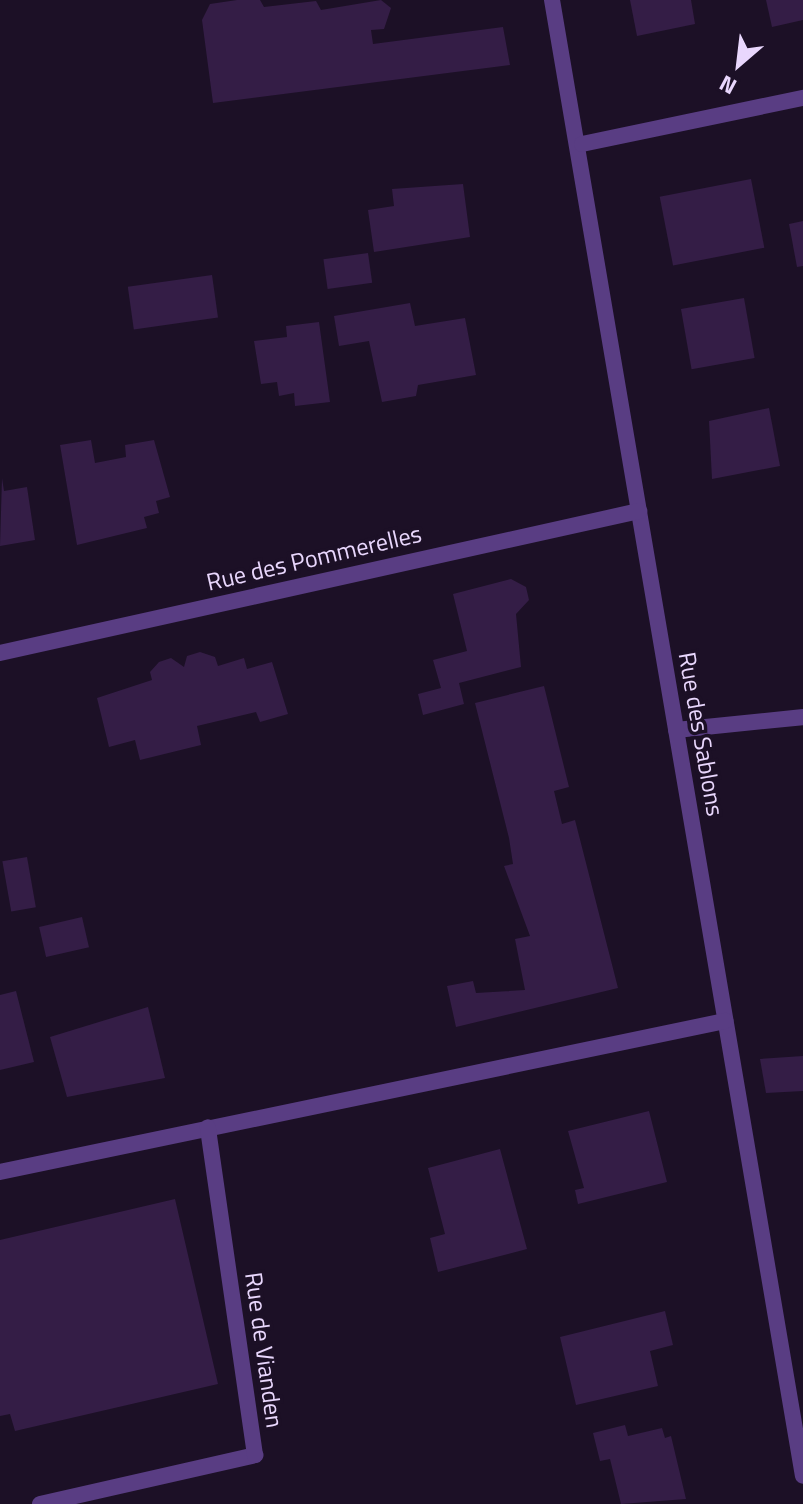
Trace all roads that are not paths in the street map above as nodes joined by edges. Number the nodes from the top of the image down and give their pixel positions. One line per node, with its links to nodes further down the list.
1 (552, 0): 3 (street, Rue des Sablons)
2 (803, 98): 3 (street)
3 (582, 144): 4 (street, Rue des Sablons)
4 (639, 511): 5 (street, Rue des Pommerelles); 7 (street, Rue des Sablons)
5 (0, 653)
6 (803, 717): 7 (street)
7 (676, 730): 8 (street, Rue des Sablons)
8 (725, 1021): 9 (street); 11 (street, Rue des Sablons)
9 (208, 1127): 10 (street); 12 (street, Rue de Vianden)
10 (0, 1172)
11 (803, 1476)
12 (40, 1504)

